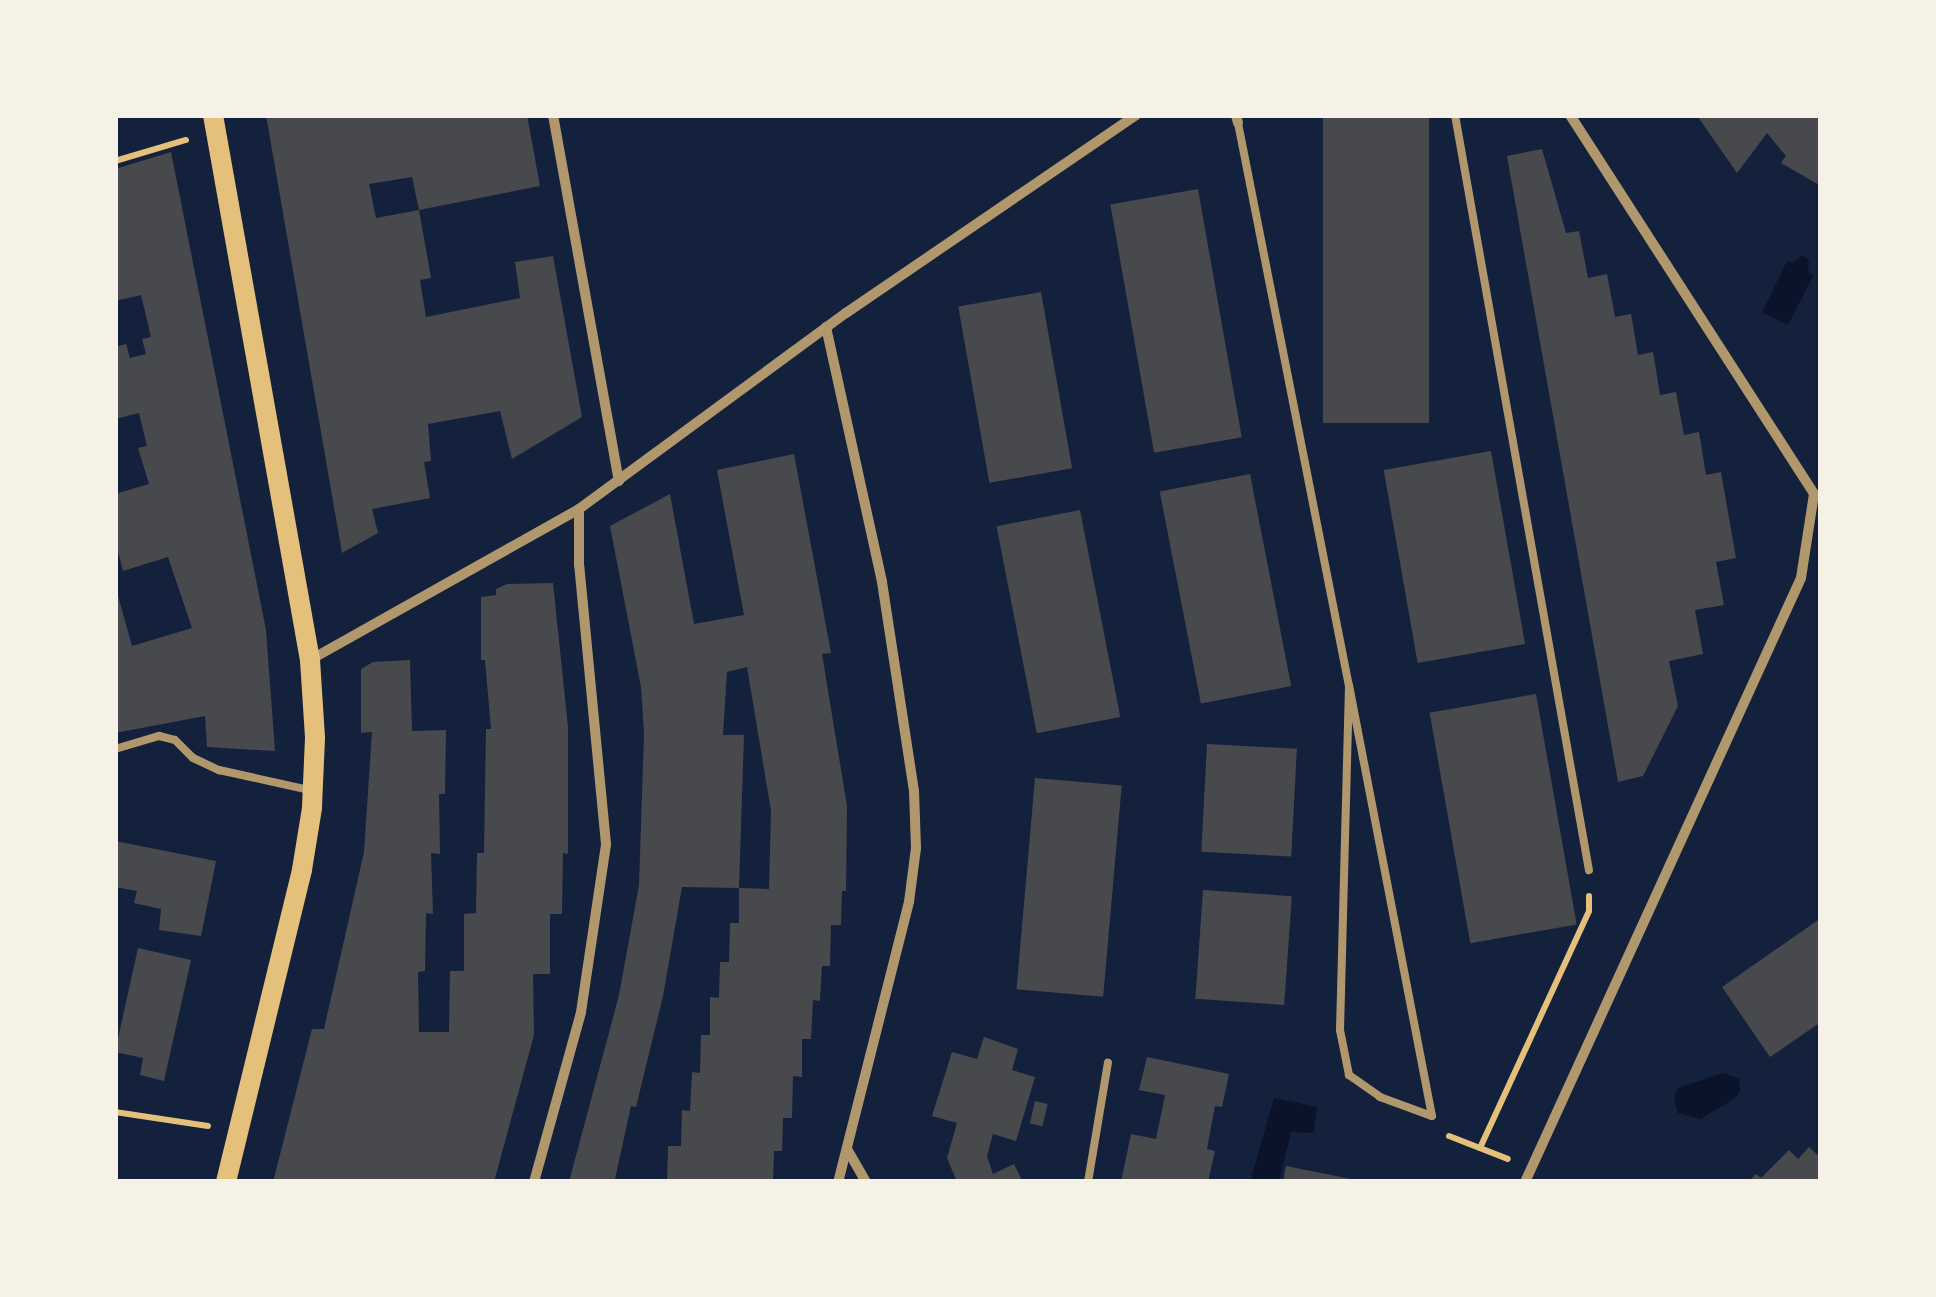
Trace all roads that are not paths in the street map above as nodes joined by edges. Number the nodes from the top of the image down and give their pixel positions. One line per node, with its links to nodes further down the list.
1 (553, 115): 8 (street)
2 (1136, 115): 7 (street)
3 (1455, 115): 15 (lane)
4 (1570, 115): 9 (street)
5 (1237, 119): 12 (lane)
6 (215, 123): 11 (main road)
7 (826, 326): 8 (street); 17 (street)
8 (620, 481): 10 (street)
9 (1818, 492): 23 (street)
10 (579, 510): 11 (street); 19 (street)
11 (310, 660): 14 (main road)
12 (1348, 686): 12 (lane)
13 (115, 749): 14 (lane)
14 (313, 791): 18 (main road)
15 (1589, 870)
16 (1108, 1063): 22 (lane)
17 (846, 1150): 20 (street); 21 (street)
18 (226, 1182)
19 (534, 1182)
20 (838, 1182)
21 (866, 1182)
22 (1088, 1182)
23 (1525, 1182)

